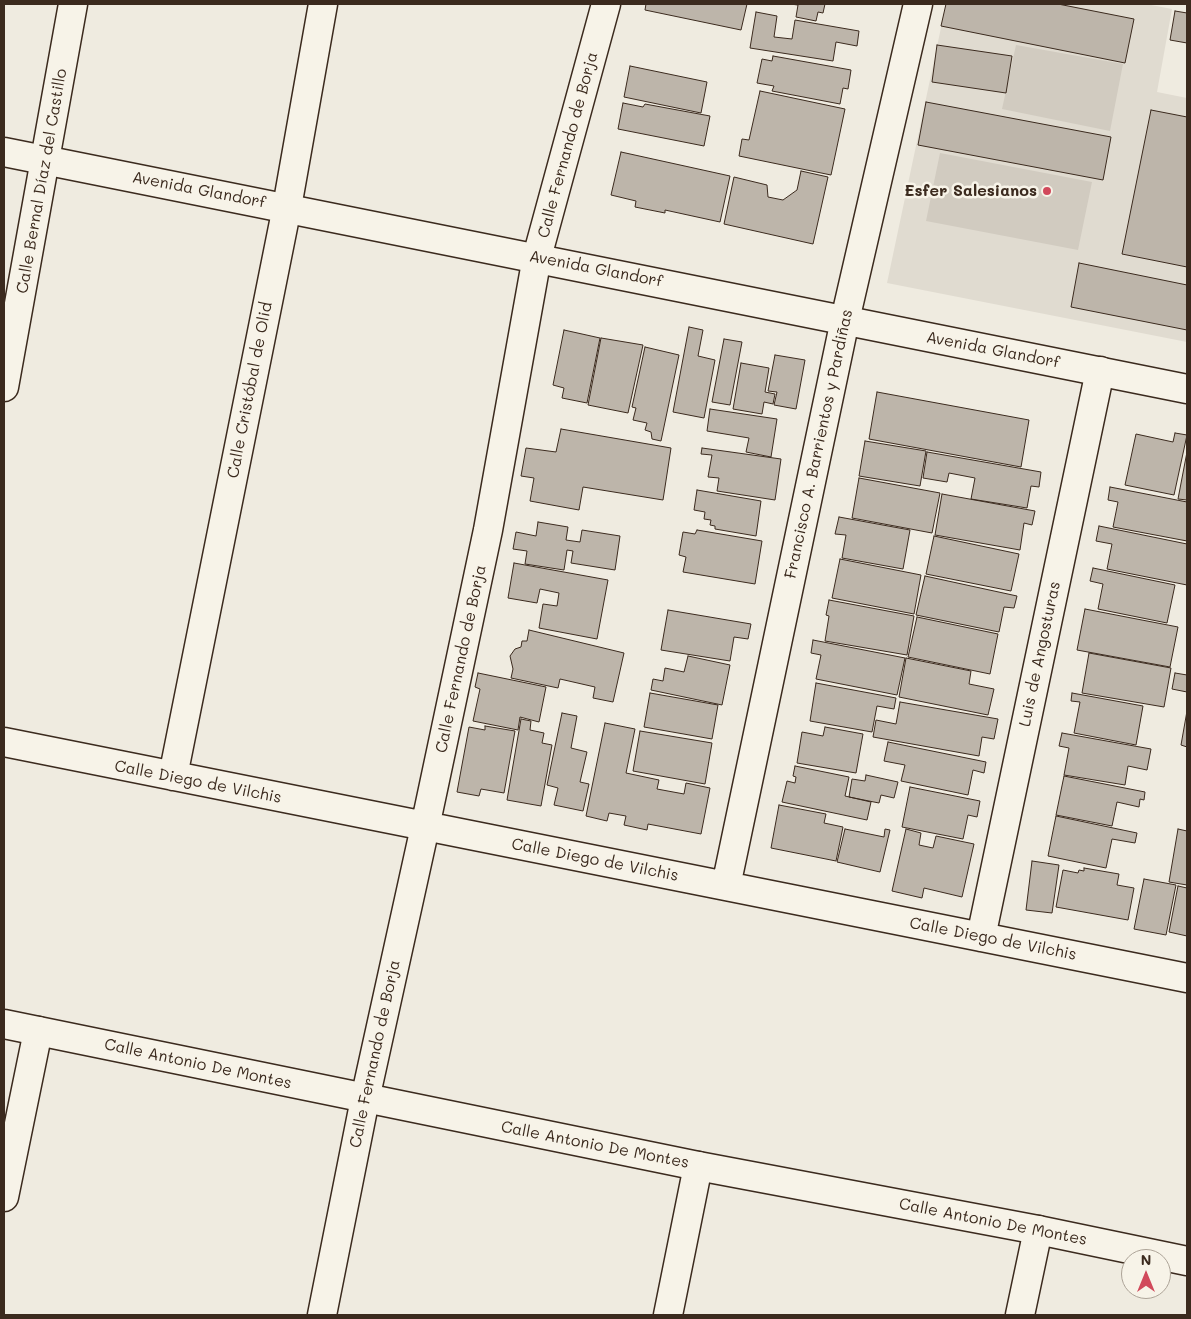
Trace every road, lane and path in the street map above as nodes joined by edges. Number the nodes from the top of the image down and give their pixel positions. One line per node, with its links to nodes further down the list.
1 (74, 4): 6 (street, Calle Bernal Díaz del Castillo)
2 (324, 4): 7 (street, Calle Cristóbal de Olid)
3 (606, 4): 8 (street, Calle Fernando de Borja)
4 (918, 4): 9 (street, Francisco A. Barrientos y Pardiñas)
5 (4, 152): 6 (street, Avenida Glandorf)
6 (46, 160): 7 (street, Avenida Glandorf); 11 (street, Calle Bernal Díaz del Castillo)
7 (287, 207): 8 (street, Avenida Glandorf); 14 (street, Calle Cristóbal de Olid)
8 (537, 258): 9 (street, Avenida Glandorf); 15 (street, Calle Fernando de Borja)
9 (845, 320): 10 (street, Avenida Glandorf); 16 (street, Francisco A. Barrientos y Pardiñas)
10 (1100, 371): 12 (street, Avenida Glandorf); 17 (street, Luis de Angosturas)
11 (4, 387)
12 (1187, 388)
13 (4, 742): 14 (street, Calle Diego de Vilchis)
14 (173, 776): 15 (street, Calle Diego de Vilchis)
15 (425, 827): 16 (street, Calle Diego de Vilchis); 21 (street, Calle Fernando de Borja)
16 (726, 886): 17 (street, Calle Diego de Vilchis)
17 (981, 937): 18 (street, Calle Diego de Vilchis)
18 (1187, 978)
19 (4, 1024): 20 (street, Calle Antonio De Montes)
20 (38, 1031): 21 (street, Calle Antonio De Montes); 23 (street)
21 (364, 1099): 22 (street, Calle Antonio De Montes); 26 (street, Calle Fernando de Borja)
22 (698, 1166): 24 (street, Calle Antonio De Montes); 27 (street)
23 (4, 1197)
24 (1038, 1230): 25 (street, Calle Antonio De Montes); 28 (street)
25 (1186, 1256)
26 (322, 1315)
27 (668, 1315)
28 (1020, 1315)

